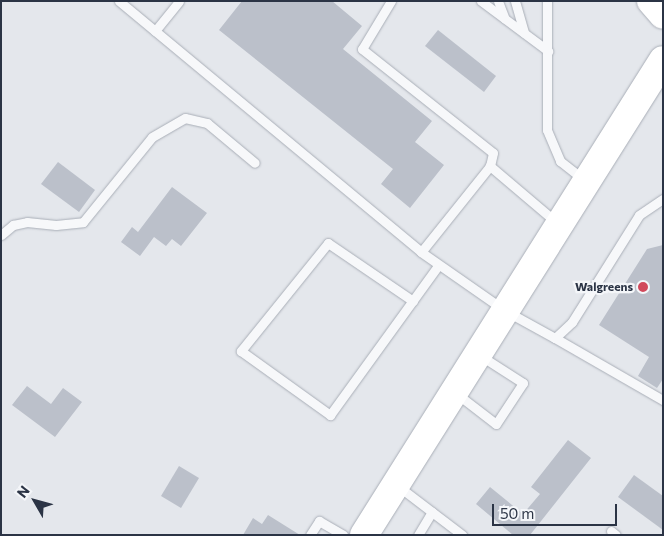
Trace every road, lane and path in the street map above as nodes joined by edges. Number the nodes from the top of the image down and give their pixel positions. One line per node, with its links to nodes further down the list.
1 (119, 1): 11 (lane)
2 (179, 1): 11 (lane)
3 (391, 1): 16 (lane)
4 (480, 1): 10 (lane)
5 (498, 1): 10 (lane)
6 (515, 1): 12 (lane)
7 (546, 1): 13 (lane)
8 (651, 1): 9 (main road)
9 (663, 15)
10 (505, 19): 12 (lane)
11 (156, 31): 21 (lane)
12 (524, 33): 13 (lane)
13 (548, 50): 17 (lane)
14 (663, 60): 17 (main road)
15 (256, 163): 20 (lane)
16 (490, 166): 19 (lane); 21 (lane)
17 (584, 180): 19 (main road)
18 (663, 198): 25 (lane)
19 (558, 223): 24 (main road)
20 (1, 235)
21 (421, 252): 22 (lane)
22 (438, 266): 23 (lane); 24 (lane)
23 (413, 301): 23 (lane)
24 (504, 310): 25 (lane); 26 (main road)
25 (555, 338): 28 (lane)
26 (477, 354): 27 (main road); 27 (lane)
27 (453, 391): 29 (main road)
28 (663, 400)
29 (395, 485): 30 (lane); 33 (main road)
30 (432, 512): 34 (lane); 35 (lane)
31 (310, 535): 32 (lane)
32 (344, 535)
33 (364, 535)
34 (418, 535)
35 (462, 535)

